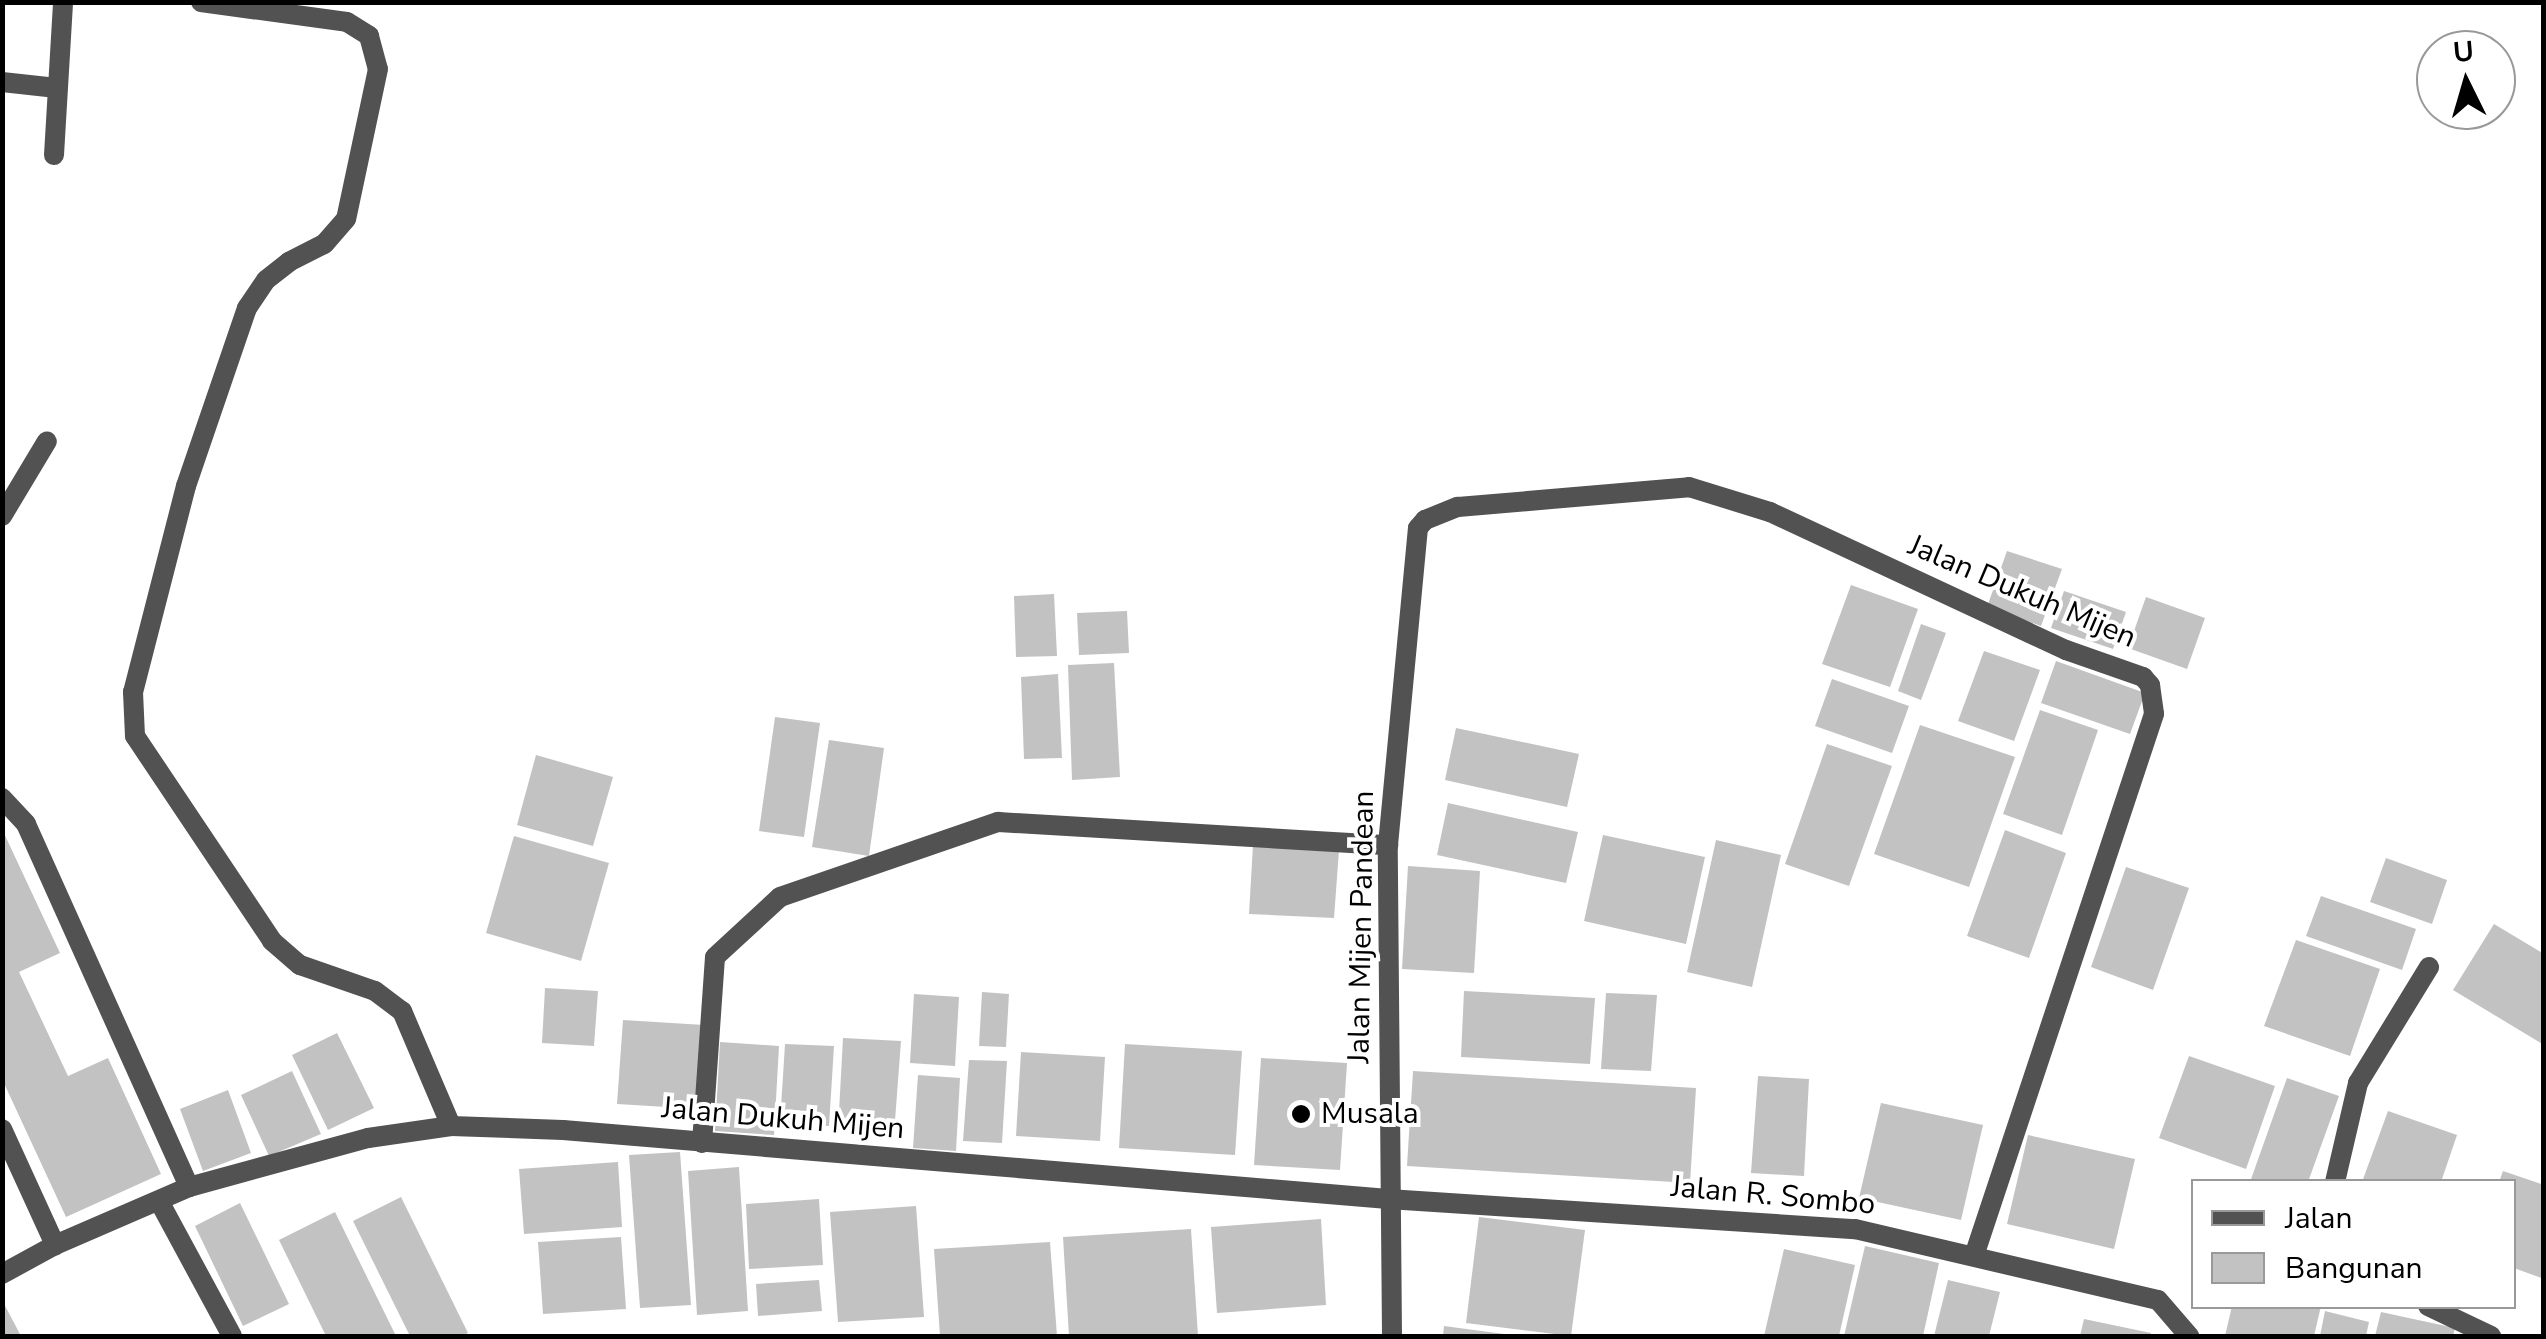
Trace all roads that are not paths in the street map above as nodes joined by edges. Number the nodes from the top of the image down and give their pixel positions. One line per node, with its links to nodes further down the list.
1 (63, 2): 4 (street)
2 (202, 2): 12 (street)
3 (2, 82): 4 (street)
4 (57, 88): 5 (street)
5 (54, 154)
6 (47, 440): 7 (street)
7 (2, 516)
8 (1416, 538): 10 (street, Jalan Mijen Pandean); 20 (street, Jalan Dukuh Mijen)
9 (2, 798): 16 (street)
10 (1388, 845): 14 (street); 17 (street, Jalan Mijen Pandean)
11 (2429, 967): 15 (street)
12 (451, 1126): 14 (street, Jalan Dukuh Mijen); 16 (street, Jalan Dukuh Mijen)
13 (2, 1129): 19 (street)
14 (702, 1143): 17 (street, Jalan Dukuh Mijen)
15 (2336, 1179)
16 (189, 1187): 18 (street, Jalan Dukuh Mijen)
17 (1388, 1199): 20 (street, Jalan R. Sombo); 24 (street)
18 (159, 1201): 19 (street, Jalan Dukuh Mijen); 23 (street)
19 (55, 1245): 21 (street, Jalan Dukuh Mijen)
20 (1974, 1256): 25 (street, Jalan R. Sombo)
21 (2, 1274)
22 (2434, 1309): 26 (street)
23 (232, 1336)
24 (1392, 1336)
25 (2188, 1336)
26 (2491, 1336)

